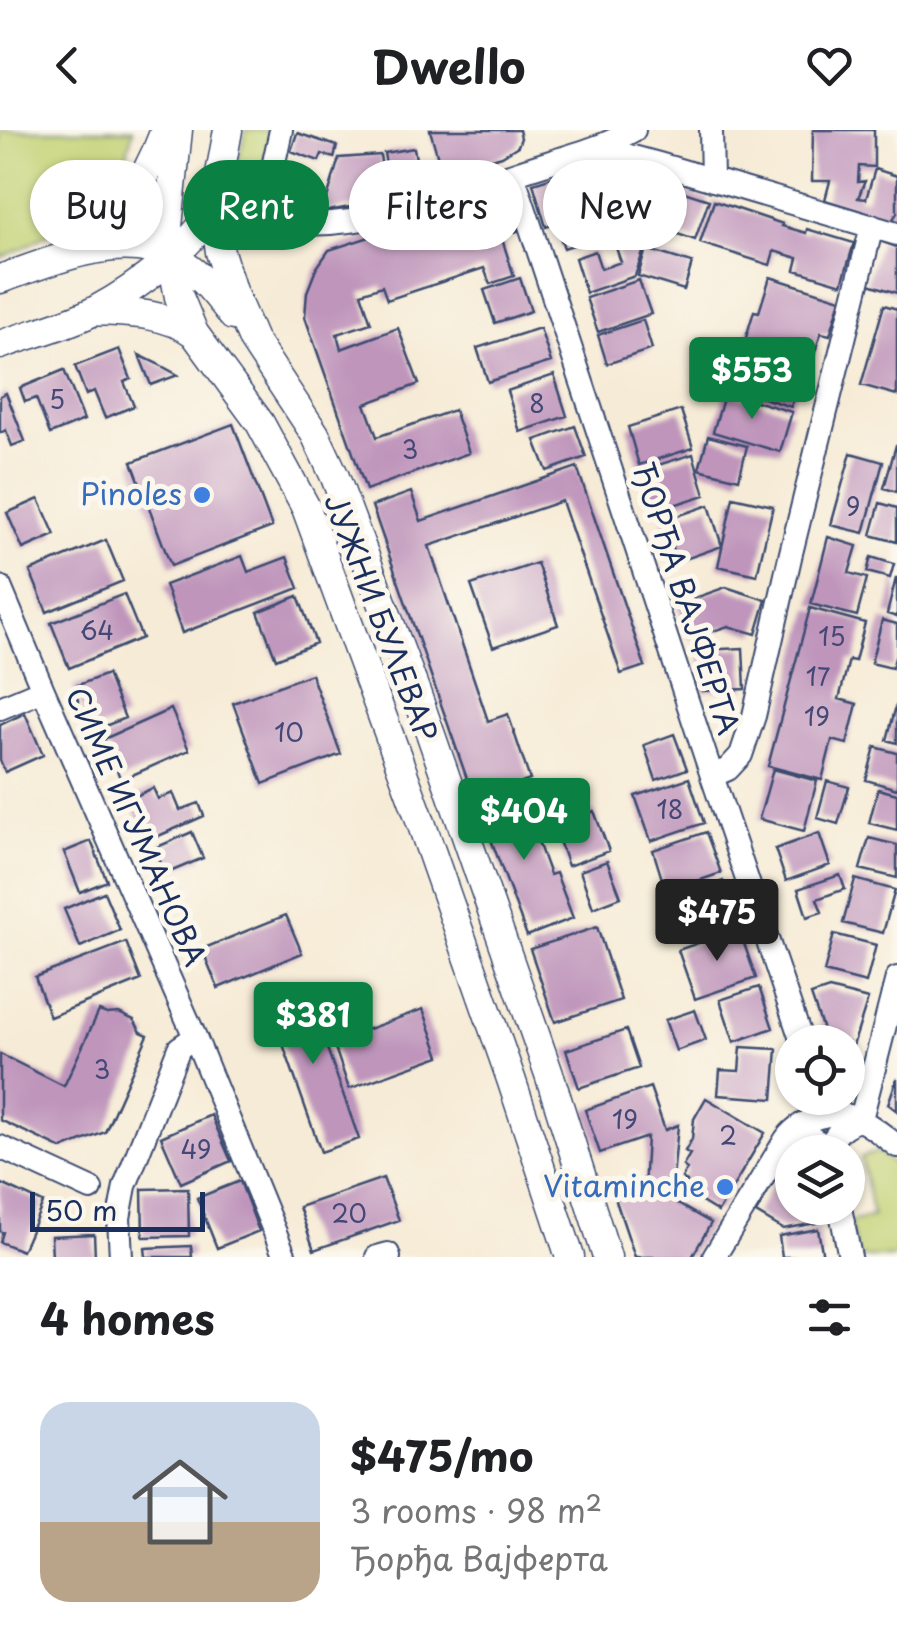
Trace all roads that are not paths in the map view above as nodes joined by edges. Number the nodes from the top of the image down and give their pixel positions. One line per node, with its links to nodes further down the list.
1 (228, 130): 7 (main road, ЈУЖНИ БУЛЕВАР)
2 (280, 130): 8 (street)
3 (634, 130): 6 (street)
4 (711, 130): 11 (street)
5 (172, 138): 10 (main road); 17 (main road); 18 (main road, ЈУЖНИ БУЛЕВАР)
6 (582, 144): 9 (street); 11 (street)
7 (222, 160)
8 (274, 160)
9 (523, 170)
10 (183, 180)
11 (712, 180): 13 (street)
12 (523, 204): 27 (street, ЂОРЂА ВАЈФЕРТА)
13 (872, 226): 14 (street); 27 (street)
14 (897, 234)
15 (183, 246): 18 (main road)
16 (221, 250): 22 (main road, ЈУЖНИ БУЛЕВАР)
17 (62, 258): 18 (main road); 19 (main road)
18 (170, 258): 20 (main road); 21 (main road, ЈУЖНИ БУЛЕВАР); 22 (main road)
19 (0, 279)
20 (94, 311): 21 (main road); 23 (main road)
21 (194, 333): 45 (main road, ЈУЖНИ БУЛЕВАР)
22 (253, 340): 46 (main road, ЈУЖНИ БУЛЕВАР)
23 (0, 345)
24 (0, 586): 25 (street, СИМЕ ИГУМАНОВА)
25 (42, 690): 26 (street); 30 (street, СИМЕ ИГУМАНОВА)
26 (0, 708)
27 (712, 776): 29 (street, ЂОРЂА ВАЈФЕРТА)
28 (897, 978): 33 (street)
29 (796, 1025)
30 (194, 1037): 41 (street); 42 (street, СИМЕ ИГУМАНОВА)
31 (811, 1115): 34 (street)
32 (847, 1115): 33 (street)
33 (861, 1119): 35 (street); 36 (street)
34 (788, 1135)
35 (836, 1135)
36 (897, 1146)
37 (0, 1147): 39 (street)
38 (775, 1156): 47 (street)
39 (90, 1188)
40 (843, 1225): 48 (street)
41 (121, 1257)
42 (285, 1257)
43 (378, 1257): 44 (street)
44 (389, 1257)
45 (570, 1257)
46 (606, 1257)
47 (714, 1257)
48 (850, 1257)

